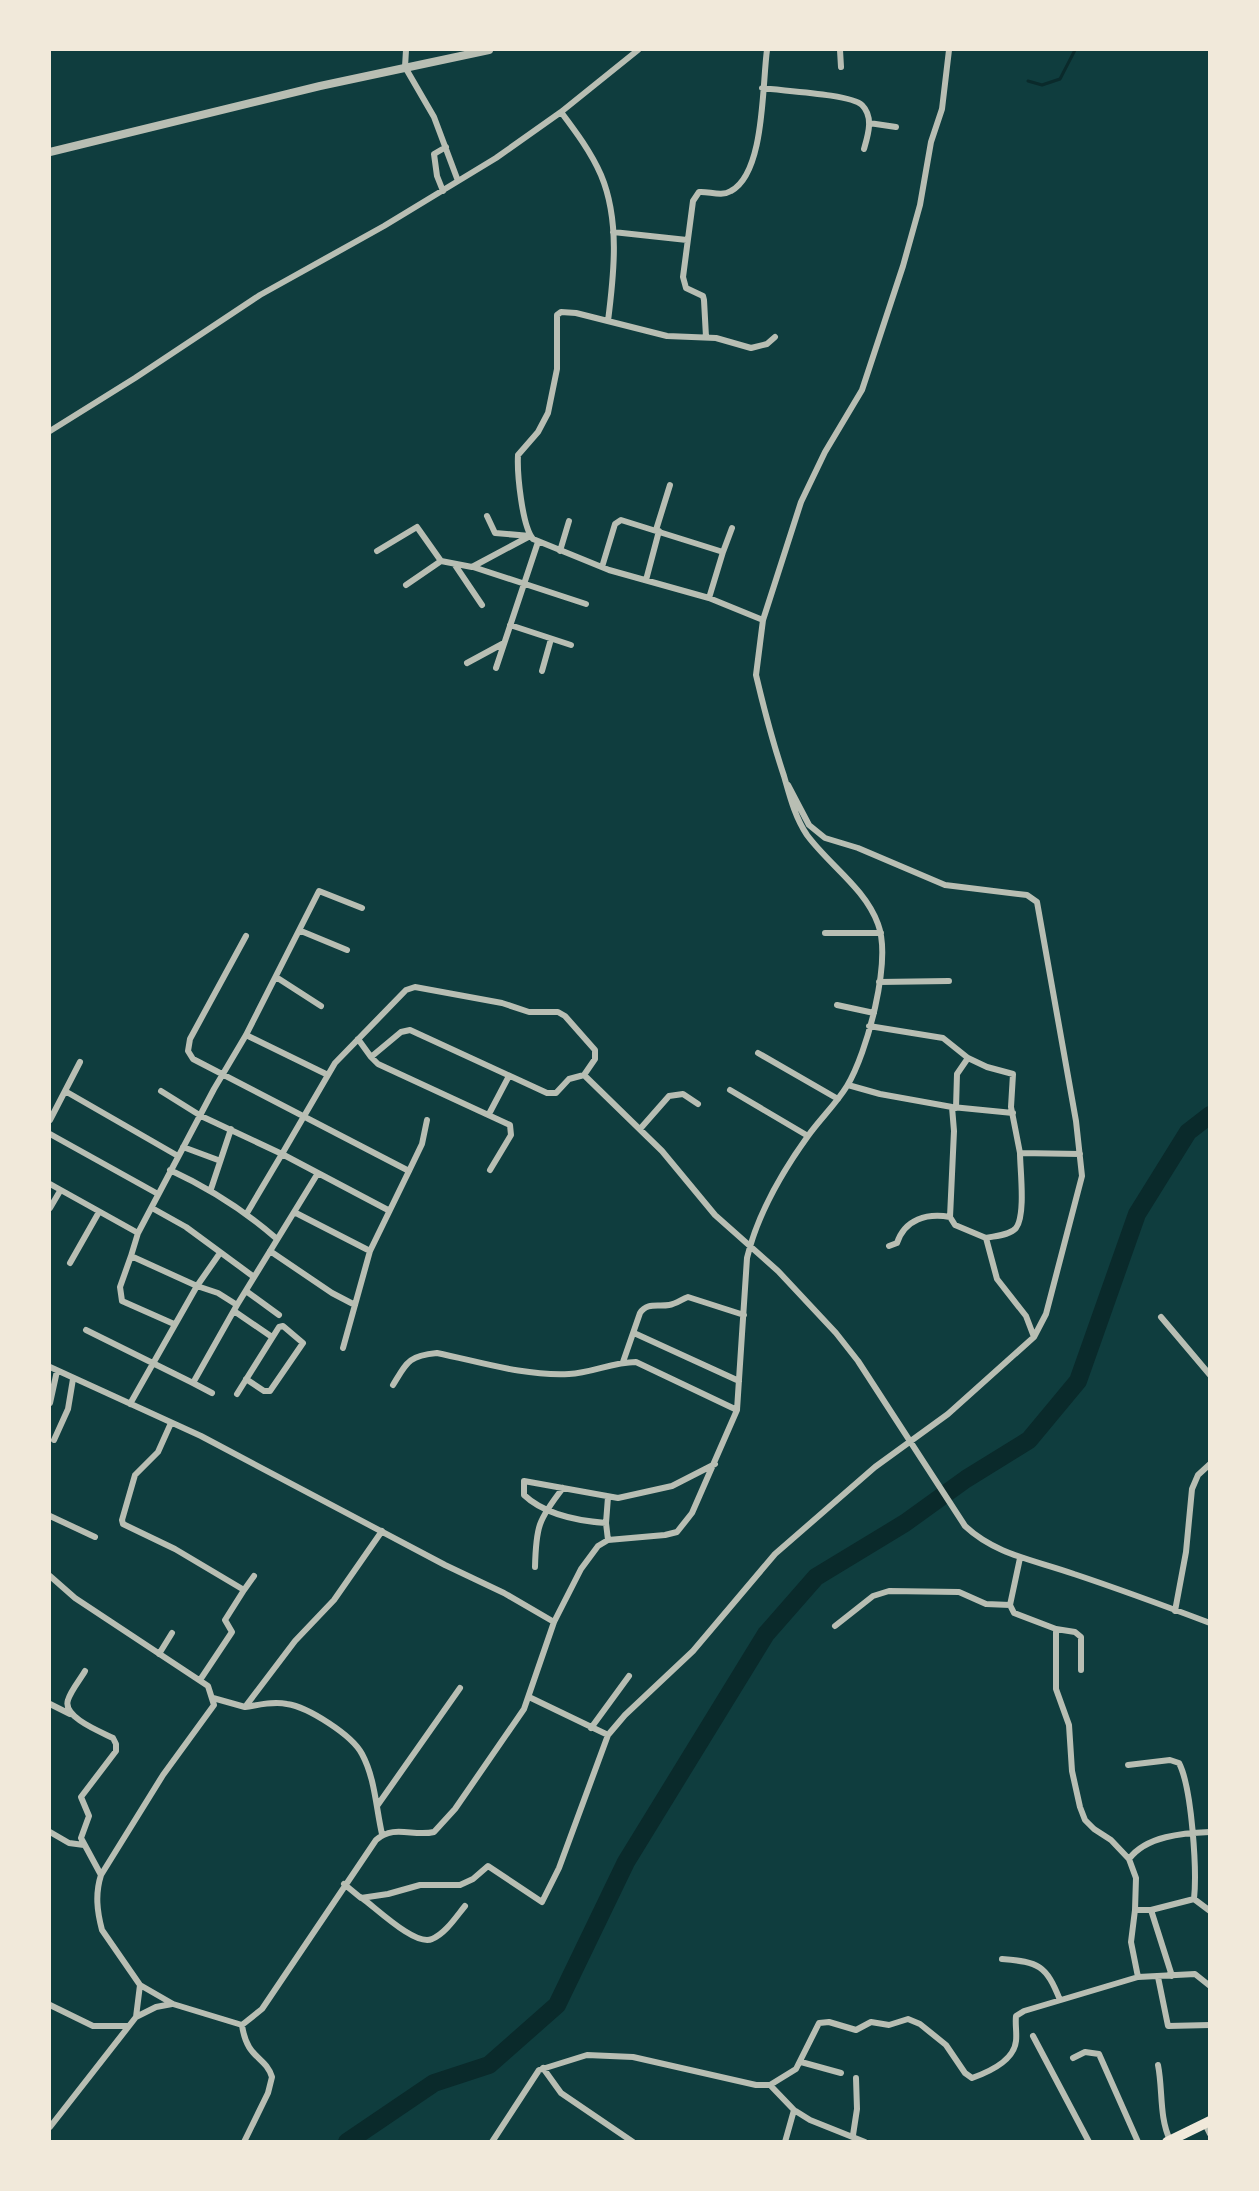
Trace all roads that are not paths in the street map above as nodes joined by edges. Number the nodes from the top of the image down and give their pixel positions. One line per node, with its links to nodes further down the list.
1 (406, 50): 7 (street)
2 (489, 50): 7 (street)
3 (638, 50): 10 (street)
4 (767, 50): 9 (street)
5 (840, 50): 8 (street)
6 (949, 50): 44 (street)
7 (405, 67): 13 (street); 15 (street)
8 (841, 67)
9 (762, 88): 11 (street); 19 (street)
10 (561, 112): 16 (street); 18 (street)
11 (869, 123): 12 (street); 14 (street)
12 (896, 127)
13 (446, 147): 16 (street); 17 (street)
14 (864, 149)
15 (50, 152)
16 (458, 181): 17 (street)
17 (443, 191): 23 (street)
18 (613, 232): 19 (street); 20 (street)
19 (687, 240): 21 (street)
20 (608, 321): 21 (street); 29 (street)
21 (706, 337): 22 (street)
22 (775, 337)
23 (50, 431)
24 (670, 485): 28 (street)
25 (487, 516): 29 (street)
26 (569, 521): 32 (street)
27 (732, 528): 33 (street)
28 (658, 531): 33 (street); 37 (street); 38 (street)
29 (530, 536): 30 (street); 36 (street)
30 (538, 542): 32 (street); 40 (street)
31 (377, 551): 34 (street)
32 (561, 551): 37 (street)
33 (723, 552): 41 (street)
34 (441, 561): 35 (street); 39 (street)
35 (454, 565): 36 (street); 43 (street)
36 (473, 567): 40 (street)
37 (602, 567): 38 (street)
38 (646, 580): 41 (street)
39 (406, 585)
40 (523, 585): 42 (street); 45 (street)
41 (709, 598): 44 (street)
42 (586, 604)
43 (482, 605)
44 (763, 620): 52 (street)
45 (510, 625): 46 (street); 47 (street)
46 (551, 639): 48 (street); 51 (street)
47 (504, 643): 49 (street); 50 (street)
48 (571, 645)
49 (467, 663)
50 (496, 668)
51 (542, 671)
52 (785, 779): 56 (street); 96 (street)
53 (362, 908): 54 (street)
54 (301, 930): 58 (street); 59 (street)
55 (825, 933): 56 (street)
56 (881, 933): 61 (street)
57 (246, 936): 72 (street)
58 (347, 950)
59 (276, 977): 63 (street); 66 (street)
60 (950, 981): 61 (street)
61 (879, 982): 64 (street)
62 (837, 1005): 64 (street)
63 (321, 1006)
64 (874, 1013): 65 (street)
65 (869, 1026): 70 (street); 76 (street)
66 (246, 1035): 72 (street); 73 (street)
67 (358, 1039): 69 (street); 73 (street); 74 (street)
68 (758, 1053): 80 (street)
69 (370, 1057): 75 (street); 84 (street)
70 (968, 1058): 82 (street); 83 (street)
71 (80, 1062): 78 (street)
72 (224, 1074): 85 (street); 86 (street)
73 (328, 1075): 86 (street)
74 (584, 1075): 75 (street); 90 (street)
75 (509, 1076): 84 (street)
76 (848, 1085): 80 (street); 82 (street)
77 (730, 1090): 92 (street)
78 (65, 1091): 87 (street); 97 (street)
79 (161, 1091): 85 (street)
80 (838, 1099): 92 (street)
81 (698, 1104): 90 (street)
82 (954, 1108): 83 (street); 113 (street)
83 (1013, 1113): 94 (street)
84 (489, 1114): 100 (street)
85 (201, 1116): 89 (street); 93 (street)
86 (304, 1116): 95 (street); 101 (street)
87 (50, 1120)
88 (428, 1120): 101 (street)
89 (231, 1129): 95 (street); 98 (street)
90 (640, 1129): 117 (street)
91 (50, 1134): 106 (street)
92 (807, 1136): 117 (street)
93 (183, 1147): 97 (street); 98 (street)
94 (1020, 1153): 96 (street); 115 (street)
95 (282, 1154): 102 (street); 112 (street)
96 (1080, 1154): 136 (street)
97 (178, 1155): 99 (street)
98 (218, 1160): 104 (street)
99 (170, 1170): 104 (street); 106 (street)
100 (490, 1170)
101 (409, 1171): 109 (street)
102 (318, 1173): 109 (street); 111 (street)
103 (50, 1185): 105 (street)
104 (211, 1189): 112 (street)
105 (60, 1191): 107 (street); 110 (street)
106 (158, 1194): 108 (street)
107 (50, 1208)
108 (152, 1208): 114 (street); 121 (street)
109 (388, 1210): 120 (street)
110 (99, 1212): 114 (street); 123 (street)
111 (294, 1212): 116 (street); 120 (street)
112 (247, 1213): 116 (street)
113 (950, 1217): 115 (street); 118 (street)
114 (138, 1233): 122 (street)
115 (986, 1238): 136 (street)
116 (277, 1239): 119 (street)
117 (750, 1245): 130 (street); 155 (street)
118 (889, 1246)
119 (270, 1251): 124 (street); 127 (street)
120 (370, 1251): 127 (street)
121 (220, 1253): 124 (street); 125 (street)
122 (131, 1256): 125 (street); 132 (street)
123 (70, 1263)
124 (254, 1277): 126 (street)
125 (198, 1286): 128 (street); 132 (street)
126 (246, 1291): 128 (street); 129 (street)
127 (355, 1305): 137 (street)
128 (235, 1308): 135 (street); 146 (street)
129 (279, 1315)
130 (744, 1315): 134 (street); 145 (street)
131 (1161, 1317): 142 (street)
132 (174, 1324): 139 (street)
133 (86, 1330): 139 (street)
134 (634, 1333): 138 (street); 145 (street)
135 (272, 1337): 144 (street); 144 (street)
136 (1034, 1337): 155 (street)
137 (343, 1348)
138 (623, 1362): 147 (street); 152 (street)
139 (153, 1364): 146 (street); 151 (street)
140 (50, 1368): 141 (street)
141 (57, 1371): 143 (street); 150 (street)
142 (1209, 1375)
143 (73, 1378): 151 (street); 154 (street)
144 (246, 1379): 149 (street)
145 (739, 1382): 152 (street)
146 (193, 1383): 148 (street)
147 (393, 1385)
148 (212, 1393)
149 (237, 1394)
150 (50, 1403)
151 (130, 1404): 153 (street)
152 (737, 1410): 156 (street)
153 (171, 1423): 163 (street); 171 (street)
154 (54, 1440)
155 (909, 1441): 166 (street); 191 (street)
156 (716, 1464): 159 (street); 165 (street)
157 (1209, 1464): 173 (street)
158 (563, 1488): 159 (street); 160 (street); 160 (street)
159 (608, 1497): 162 (street)
160 (547, 1509): 162 (street); 167 (street)
161 (50, 1516): 164 (street)
162 (606, 1524): 165 (street)
163 (382, 1531): 174 (street); 188 (street)
164 (95, 1537)
165 (608, 1540): 174 (street)
166 (1020, 1558): 172 (street); 173 (street)
167 (534, 1567)
168 (254, 1576): 171 (street)
169 (52, 1578): 170 (street); 179 (street)
170 (50, 1589)
171 (244, 1590): 183 (street)
172 (1010, 1605): 176 (street); 177 (street)
173 (1176, 1611): 175 (street)
174 (554, 1622): 185 (street)
175 (1209, 1623)
176 (835, 1626)
177 (1056, 1629): 180 (street); 199 (street)
178 (172, 1633): 179 (street)
179 (159, 1654): 183 (street)
180 (1081, 1670)
181 (85, 1671): 189 (street)
182 (629, 1676): 190 (street)
183 (200, 1680): 186 (street)
184 (460, 1688): 193 (street)
185 (529, 1697): 190 (street); 197 (street)
186 (213, 1698): 188 (street); 200 (street)
187 (50, 1704): 189 (street)
188 (245, 1707): 193 (street)
189 (74, 1716): 198 (street)
190 (591, 1728): 191 (street)
191 (608, 1735): 202 (street)
192 (1128, 1765): 196 (street)
193 (376, 1806): 197 (street)
194 (50, 1832): 198 (street)
195 (1209, 1832): 196 (street)
196 (1191, 1833): 199 (street); 203 (street)
197 (382, 1834): 201 (street)
198 (84, 1845): 200 (street)
199 (1129, 1859): 205 (street)
200 (101, 1875): 212 (street)
201 (344, 1884): 202 (street); 218 (street)
202 (362, 1898): 204 (street)
203 (1194, 1899): 206 (street); 207 (street)
204 (465, 1906)
205 (1135, 1910): 206 (street); 210 (street)
206 (1152, 1910): 209 (street)
207 (1209, 1911)
208 (1002, 1959): 214 (street)
209 (1172, 1976): 211 (street); 213 (street)
210 (1138, 1977): 211 (street); 214 (street)
211 (1158, 1977): 219 (street)
212 (140, 1986): 215 (street); 217 (street)
213 (1209, 1986)
214 (1060, 2000): 223 (street)
215 (173, 2004): 217 (street); 218 (street)
216 (50, 2005): 220 (street)
217 (136, 2017): 220 (street)
218 (242, 2025): 235 (street)
219 (1209, 2025)
220 (129, 2026): 231 (street)
221 (1033, 2036): 241 (street)
222 (1073, 2058): 242 (street)
223 (801, 2062): 226 (street); 228 (street)
224 (1158, 2065): 234 (street)
225 (543, 2068): 228 (street); 236 (street); 237 (street)
226 (842, 2073)
227 (856, 2078): 233 (street)
228 (770, 2085): 229 (street)
229 (794, 2110): 232 (street); 238 (street)
230 (1208, 2126): 234 (main road)
231 (50, 2127)
232 (842, 2134): 233 (street); 239 (street)
233 (853, 2134): 240 (street)
234 (1168, 2141)
235 (244, 2142)
236 (492, 2142)
237 (633, 2142)
238 (785, 2142)
239 (840, 2142)
240 (865, 2142)
241 (1089, 2142)
242 (1138, 2142)

